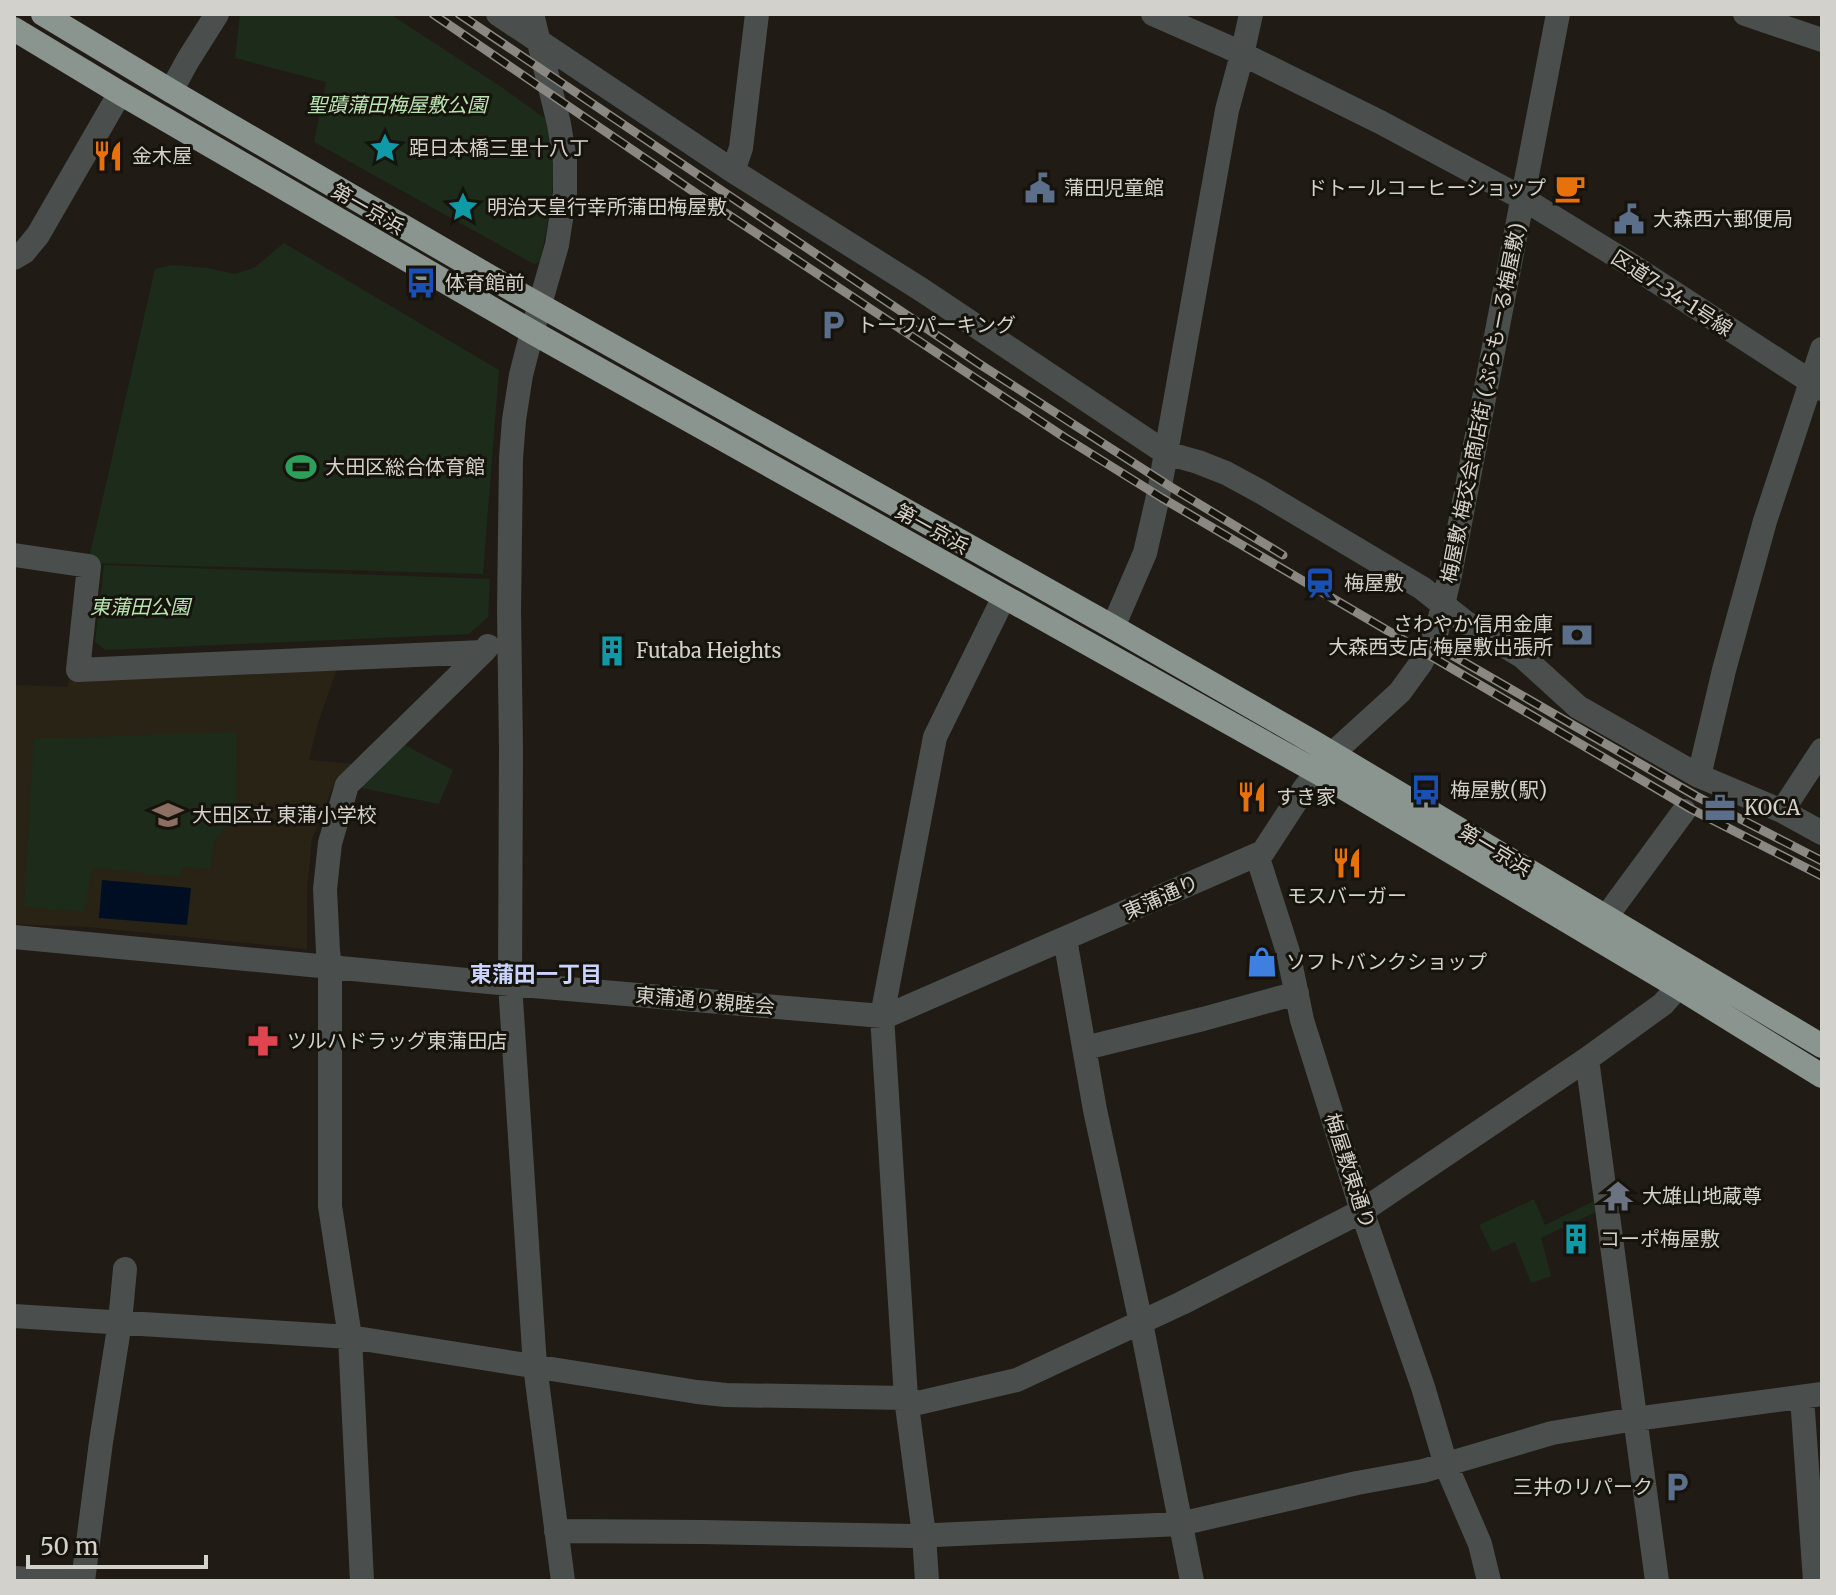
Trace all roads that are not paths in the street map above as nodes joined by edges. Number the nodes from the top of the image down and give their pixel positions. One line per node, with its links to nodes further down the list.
1 (43, 14): 15 (highway, 第一京浜)
2 (217, 14): 15 (street)
3 (498, 14): 12 (street)
4 (532, 14): 12 (street)
5 (757, 14): 17 (street)
6 (1153, 14): 14 (street, 区道7-34-1号線)
7 (1251, 14): 14 (street)
8 (1558, 14): 18 (street, 梅屋敷 梅交会商店街 (ぷらもーる梅屋敷))
9 (1745, 14): 10 (street)
10 (1782, 20): 13 (street)
11 (14, 29): 16 (highway, 第一京浜)
12 (539, 40): 17 (street); 20 (street)
13 (1822, 40)
14 (1242, 55): 18 (street, 区道7-34-1号線); 24 (street)
15 (171, 91): 20 (highway, 第一京浜)
16 (120, 93): 19 (street); 21 (highway, 第一京浜)
17 (733, 171): 24 (street)
18 (1522, 198): 23 (street, 区道7-34-1号線); 27 (street, 梅屋敷 梅交会商店街 (ぷらもーる梅屋敷))
19 (14, 258)
20 (539, 304): 21 (street); 28 (highway, 第一京浜)
21 (532, 332): 26 (highway, 第一京浜); 29 (street)
22 (1822, 349): 23 (street)
23 (1817, 385): 33 (street)
24 (1166, 453): 27 (street); 28 (street)
25 (14, 555): 30 (street)
26 (1004, 597): 32 (highway, 第一京浜); 45 (street)
27 (1444, 605): 32 (street, 梅屋敷 梅交会商店街 (ぷらもーる梅屋敷)); 33 (street)
28 (1113, 627): 32 (highway, 第一京浜)
29 (509, 630): 30 (street); 42 (street)
30 (483, 652): 41 (street)
31 (1822, 750): 35 (street)
32 (1325, 763): 37 (street); 38 (highway, 第一京浜); 43 (highway, 第一京浜)
33 (1699, 776): 35 (street)
34 (1684, 811): 38 (street)
35 (1782, 811): 36 (street)
36 (1822, 833)
37 (1257, 855): 40 (street, 東蒲通り); 44 (street, 梅屋敷東通り)
38 (1606, 917): 46 (highway, 第一京浜)
39 (14, 937): 41 (street, 東蒲通り親睦会)
40 (1065, 939): 45 (street, 東蒲通り親睦会); 47 (street)
41 (330, 966): 42 (street, 東蒲通り親睦会); 55 (street)
42 (510, 984): 45 (street, 東蒲通り親睦会); 56 (street)
43 (1678, 987): 48 (street); 49 (highway, 第一京浜)
44 (1297, 993): 47 (street); 50 (street, 梅屋敷東通り)
45 (882, 1016): 58 (street)
46 (1822, 1046)
47 (1085, 1048): 54 (street)
48 (1587, 1059): 50 (street); 59 (street)
49 (1822, 1076)
50 (1362, 1211): 54 (street); 60 (street, 梅屋敷東通り)
51 (125, 1269): 53 (street)
52 (14, 1316): 53 (street)
53 (120, 1322): 55 (street); 66 (street)
54 (1141, 1323): 58 (street); 61 (street)
55 (350, 1337): 56 (street); 67 (street)
56 (535, 1366): 58 (street); 62 (street)
57 (1812, 1396): 59 (street); 73 (street)
58 (906, 1398): 63 (street)
59 (1635, 1419): 60 (street); 72 (street)
60 (1446, 1465): 61 (street); 71 (street, 梅屋敷東通り)
61 (1180, 1524): 63 (street); 70 (street)
62 (556, 1531): 63 (street); 68 (street)
63 (924, 1535): 69 (street)
64 (14, 1578): 65 (street)
65 (70, 1581)
66 (83, 1581)
67 (362, 1581)
68 (563, 1581)
69 (927, 1581)
70 (1192, 1581)
71 (1489, 1581)
72 (1657, 1581)
73 (1815, 1581)

